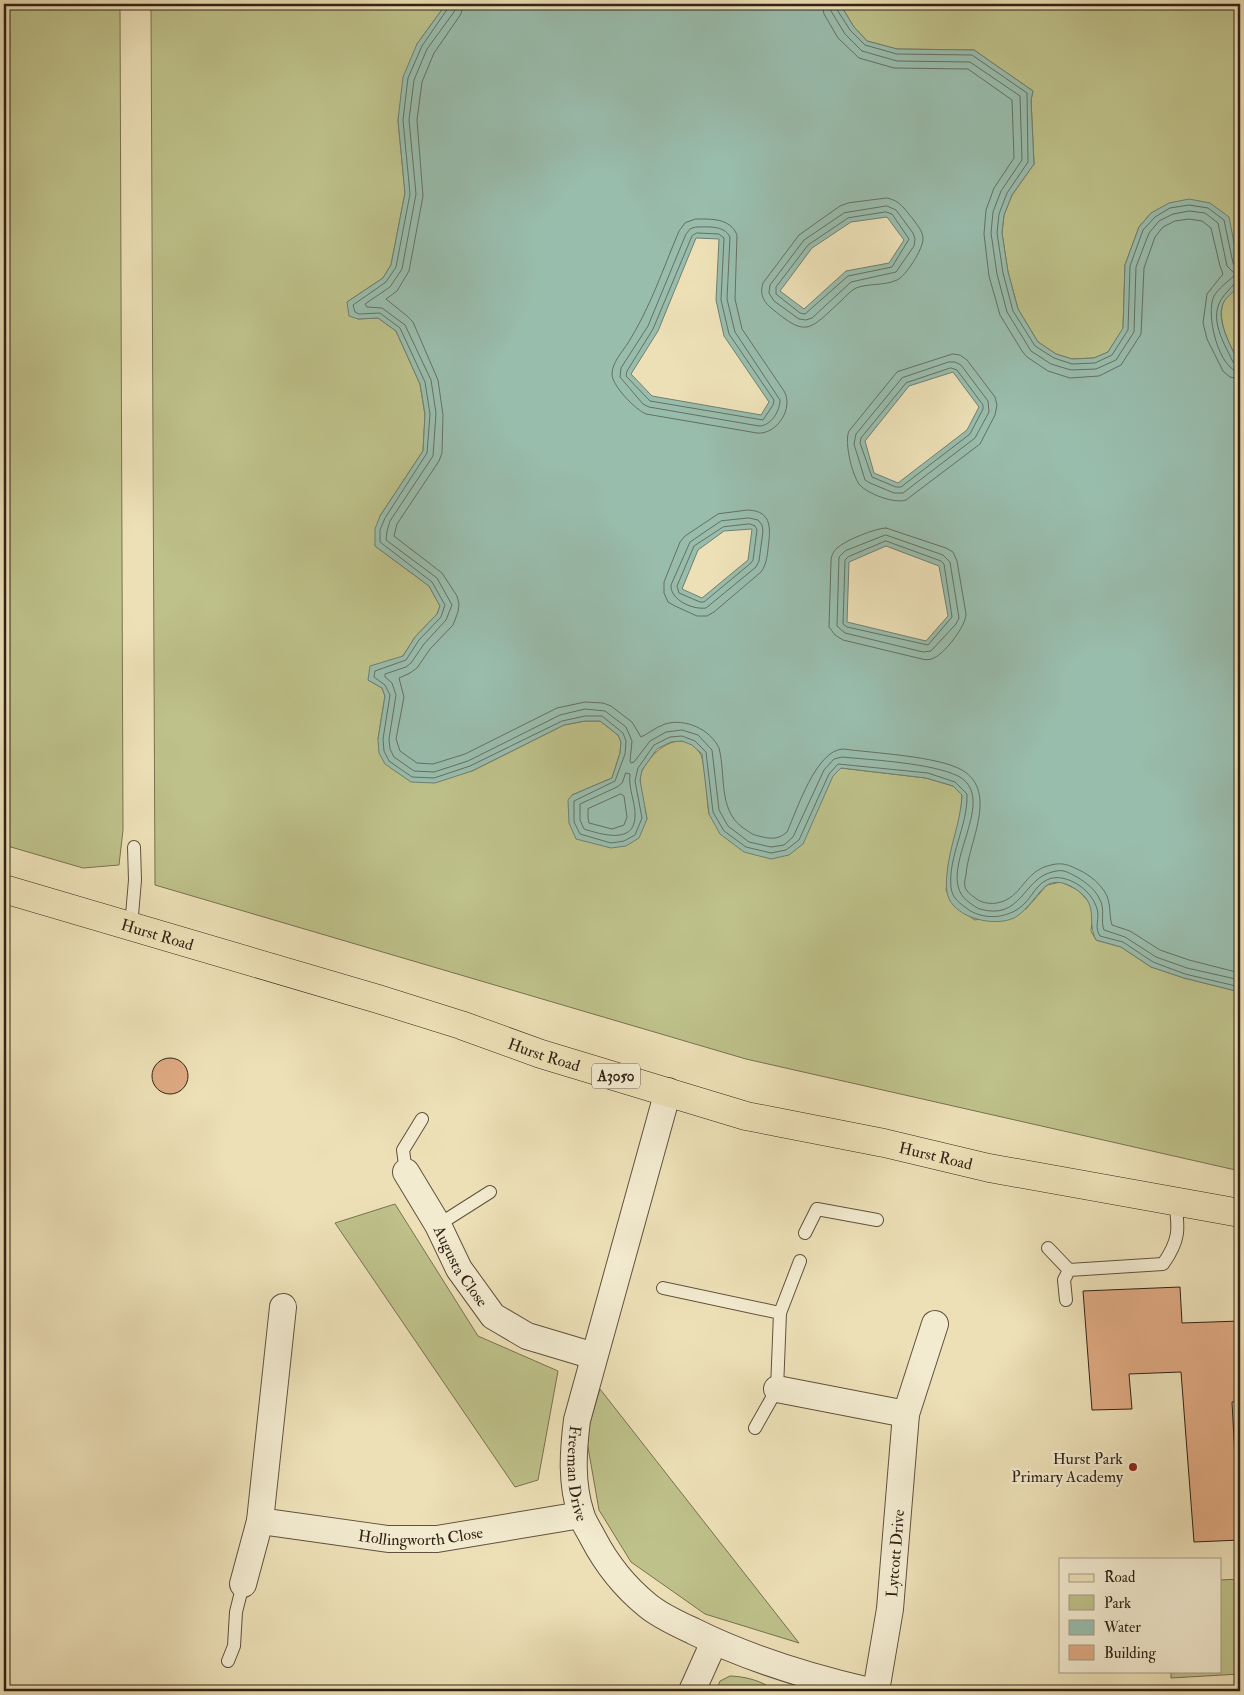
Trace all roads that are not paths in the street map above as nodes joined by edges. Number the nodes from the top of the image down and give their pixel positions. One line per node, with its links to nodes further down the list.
1 (134, 847): 3 (lane)
2 (4, 889): 3 (main road, Hurst Road / A3050)
3 (131, 927): 4 (main road, Hurst Road / A3050)
4 (668, 1091): 8 (main road, Hurst Road / A3050); 21 (street, Freeman Drive)
5 (422, 1119): 6 (lane)
6 (406, 1172): 11 (street, Augusta Close)
7 (490, 1192): 11 (lane)
8 (1176, 1201): 9 (main road, Hurst Road / A3050); 15 (lane)
9 (1240, 1212)
10 (877, 1220): 12 (lane)
11 (438, 1226): 21 (street, Augusta Close)
12 (805, 1233)
13 (1048, 1248): 15 (lane)
14 (800, 1261): 19 (lane)
15 (1069, 1270): 17 (lane)
16 (663, 1288): 19 (lane)
17 (1066, 1300)
18 (283, 1307): 26 (street)
19 (780, 1313): 22 (lane)
20 (935, 1324): 23 (street, Lytcott Drive)
21 (594, 1356): 25 (street, Freeman Drive)
22 (776, 1389): 23 (street); 24 (lane)
23 (906, 1414): 32 (street, Lytcott Drive)
24 (755, 1428)
25 (581, 1515): 26 (street, Hollingworth Close); 28 (street, Freeman Drive)
26 (260, 1521): 27 (street)
27 (243, 1584): 29 (lane)
28 (714, 1642): 30 (street); 31 (street, Freeman Drive)
29 (228, 1661)
30 (692, 1691)
31 (869, 1691)
32 (876, 1691)

